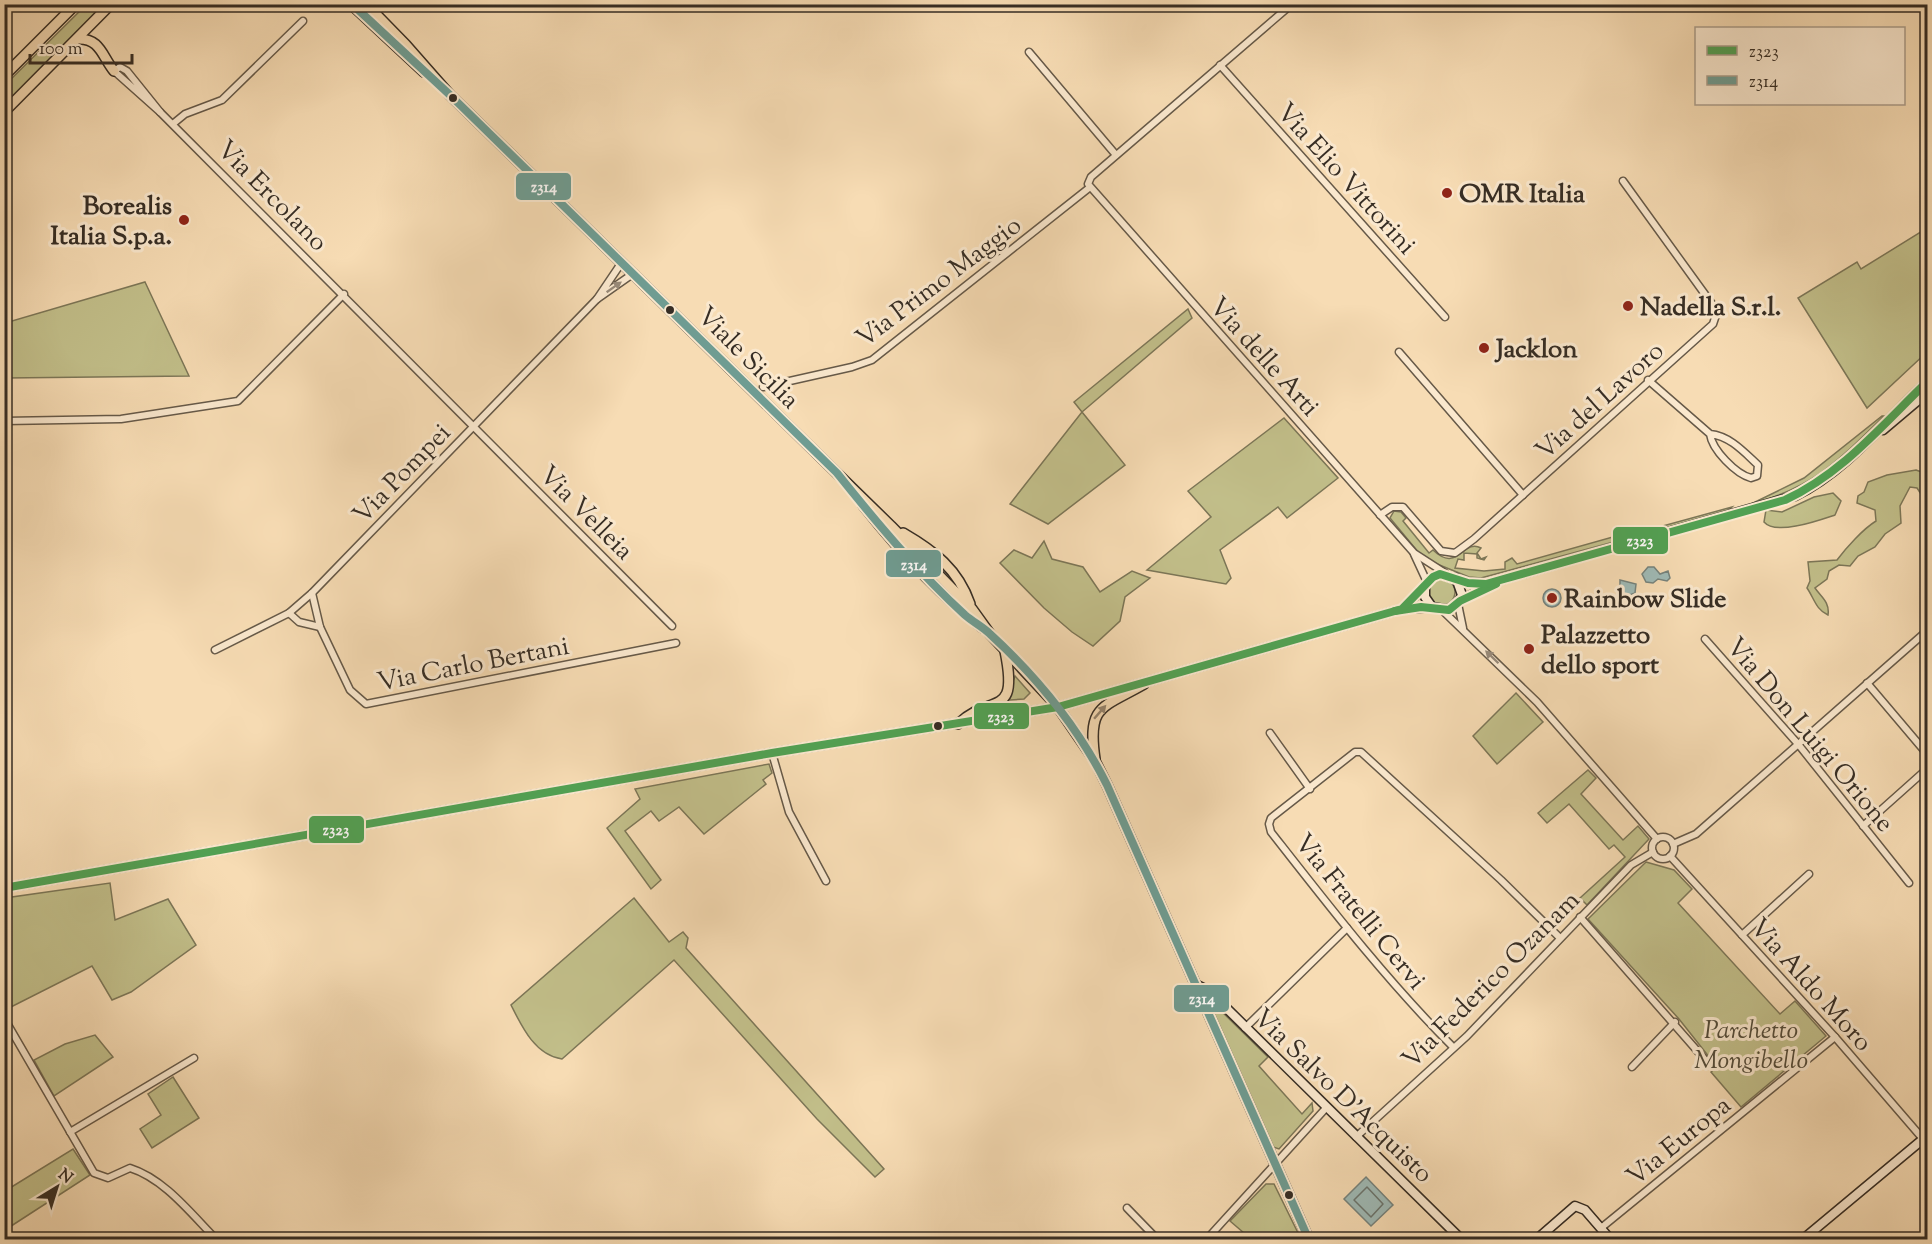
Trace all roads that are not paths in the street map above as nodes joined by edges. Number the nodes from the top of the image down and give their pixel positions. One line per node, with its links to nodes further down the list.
1 (76, 4): 11 (main road)
2 (111, 4): 7 (main road)
3 (351, 4): 12 (main road, Viale Sicilia)
4 (366, 4): 12 (main road, Viale Sicilia)
5 (1293, 4): 9 (street, Via Primo Maggio)
6 (303, 21): 14 (street, Via Ercolano)
7 (78, 39): 10 (main road); 13 (main road)
8 (1029, 52): 15 (street)
9 (1220, 65): 15 (street, Via Primo Maggio); 22 (street, Via Elio Vittorini)
10 (114, 71): 14 (street, Via Ercolano)
11 (4, 76)
12 (450, 95): 18 (main road, Viale Sicilia)
13 (4, 112)
14 (174, 123): 20 (street, Via Ercolano)
15 (1116, 155): 17 (street, Via Primo Maggio)
16 (1623, 181): 24 (street, Via del Lavoro)
17 (1089, 186): 26 (street, Via Primo Maggio); 34 (street, Via delle Arti)
18 (622, 262): 19 (main road, Viale Sicilia); 21 (street, Via Pompei)
19 (634, 273): 21 (street, Via Pompei, one-way to 19); 32 (main road, Viale Sicilia)
20 (344, 294): 28 (street); 29 (street, Via Ercolano)
21 (597, 299): 29 (street, Via Pompei)
22 (1445, 317)
23 (1399, 352): 33 (street)
24 (1648, 381): 30 (street); 33 (street, Via del Lavoro)
25 (1928, 381): 31 (main road)
26 (763, 387)
27 (1928, 392): 31 (main road)
28 (4, 422)
29 (474, 426): 45 (street, Via Pompei); 52 (street, Via Velleia)
30 (1710, 434): 30 (street)
31 (1861, 447): 40 (main road)
32 (837, 473): 35 (main road, Viale Sicilia); 41 (main road, Viale Sicilia)
33 (1523, 495): 34 (street, Via del Lavoro)
34 (1380, 515): 36 (street, Via delle Arti)
35 (891, 526): 37 (main road); 38 (main road, Viale Sicilia)
36 (1414, 554): 39 (street, Via delle Arti); 44 (street, Via delle Arti)
37 (944, 561): 38 (main road); 43 (main road); 48 (main road)
38 (926, 562): 41 (main road); 43 (main road, Viale Sicilia)
39 (1445, 574): 42 (main road); 44 (main road)
40 (1518, 576): 42 (main road); 46 (main road)
41 (927, 577): 43 (main road); 56 (main road, Viale Sicilia)
42 (1455, 578): 46 (main road)
43 (943, 579): 48 (main road, Viale Sicilia)
44 (1426, 584): 47 (main road); 49 (main road)
45 (312, 593): 51 (street, Via Pompei); 53 (street, Via Carlo Bertani)
46 (1459, 602): 50 (main road); 54 (street)
47 (1432, 607): 49 (main road); 50 (main road)
48 (972, 609): 56 (main road, Viale Sicilia)
49 (1402, 609): 62 (main road)
50 (1443, 611): 54 (street)
51 (290, 614): 53 (street); 60 (street, Via Pompei)
52 (672, 626)
53 (320, 627): 58 (street, Via Carlo Bertani)
54 (1463, 628): 73 (street, one-way to 54)
55 (1928, 630): 61 (street)
56 (990, 634): 59 (main road, Viale Sicilia)
57 (1705, 639): 66 (street, Via Don Luigi Orione)
58 (676, 643)
59 (1004, 649): 63 (main road, Viale Sicilia); 64 (main road)
60 (215, 650)
61 (1867, 683): 66 (street); 68 (street)
62 (1144, 684): 63 (main road); 69 (main road, one-way to 62)
63 (1058, 707): 64 (main road); 69 (main road, Viale Sicilia)
64 (958, 724): 67 (main road)
65 (1270, 733): 71 (street)
66 (1798, 744): 72 (street, Via Don Luigi Orione); 74 (street)
67 (772, 753): 78 (street); 80 (main road)
68 (1928, 755)
69 (1095, 762): 85 (main road)
70 (1928, 768): 72 (street)
71 (1310, 789): 82 (street, Via Fratelli Cervi); 84 (street)
72 (1863, 825): 79 (street, Via Don Luigi Orione)
73 (1657, 839): 74 (street); 75 (street)
74 (1673, 844): 76 (street)
75 (1653, 852): 76 (street); 81 (street, Via Federico Ozanam)
76 (1670, 856): 83 (street, Via Aldo Moro)
77 (1809, 874): 83 (street)
78 (826, 880)
79 (1909, 883)
80 (4, 888)
81 (1580, 917): 84 (street, Via Federico Ozanam); 87 (street)
82 (1347, 928): 88 (street); 90 (street, Via Fratelli Cervi)
83 (1742, 935): 89 (street, Via Aldo Moro)
84 (1560, 938): 90 (street, Via Federico Ozanam)
85 (1195, 984): 88 (main road, Via Salvo D'Acquisto); 98 (main road)
86 (4, 1018): 95 (street)
87 (1675, 1023): 92 (street); 93 (street)
88 (1245, 1028): 94 (main road, Via Salvo D'Acquisto)
89 (1835, 1037): 97 (street, Via Aldo Moro); 100 (street, Via Europa)
90 (1453, 1047): 96 (street, Via Federico Ozanam)
91 (194, 1058): 95 (street)
92 (1707, 1062)
93 (1632, 1067)
94 (1326, 1108): 96 (main road, Via Salvo D'Acquisto); 98 (street)
95 (70, 1132): 101 (street)
96 (1356, 1137): 105 (main road, Via Salvo D'Acquisto)
97 (1925, 1137): 108 (main road)
98 (1274, 1163): 103 (street); 104 (main road)
99 (1127, 1208): 102 (street)
100 (1601, 1228): 106 (main road); 107 (main road)
101 (217, 1239)
102 (1158, 1239)
103 (1206, 1239)
104 (1309, 1239)
105 (1462, 1239)
106 (1536, 1239)
107 (1611, 1239)
108 (1802, 1239)

